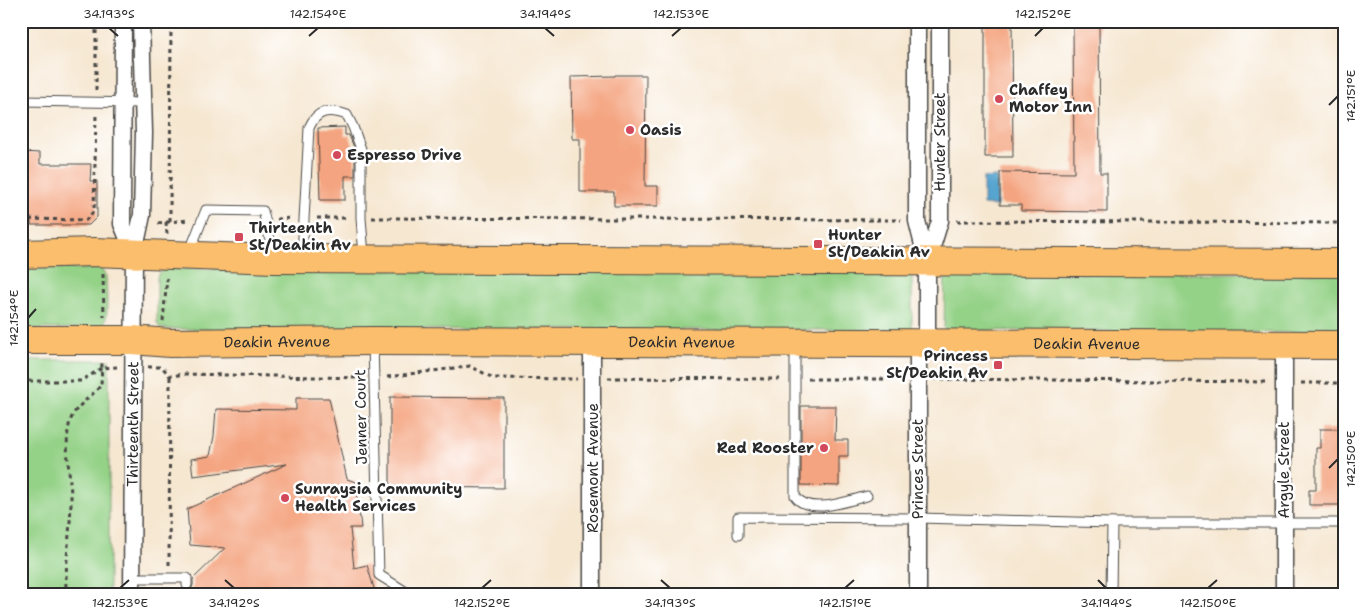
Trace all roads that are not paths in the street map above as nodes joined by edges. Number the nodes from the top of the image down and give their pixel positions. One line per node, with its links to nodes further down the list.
1 (123, 21): 6 (street, Thirteenth Street)
2 (141, 21): 7 (street, Thirteenth Street)
3 (917, 21): 14 (street, Hunter Street)
4 (940, 21): 14 (street, Hunter Street)
5 (21, 101): 6 (lane)
6 (122, 103): 7 (lane); 8 (street, Thirteenth Street)
7 (144, 103): 8 (street, Thirteenth Street)
8 (134, 253): 9 (highway); 10 (highway); 17 (street, Thirteenth Street)
9 (21, 254)
10 (178, 255): 11 (highway); 11 (lane)
11 (274, 259): 12 (highway)
12 (302, 259): 13 (highway); 13 (lane)
13 (364, 259): 14 (highway)
14 (927, 262): 15 (highway); 21 (street, Hunter Street)
15 (1344, 262)
16 (21, 340): 17 (highway, Deakin Avenue)
17 (132, 340): 18 (highway, Deakin Avenue); 30 (street, Thirteenth Street)
18 (373, 341): 19 (highway, Deakin Avenue); 33 (lane, Jenner Court)
19 (592, 342): 20 (highway, Deakin Avenue); 34 (street, Rosemont Avenue)
20 (795, 343): 21 (highway, Deakin Avenue); 24 (lane)
21 (923, 343): 22 (highway, Deakin Avenue); 25 (street, Princes Street)
22 (1284, 345): 23 (highway, Deakin Avenue); 28 (street, Argyle Street)
23 (1344, 345)
24 (866, 496)
25 (918, 518): 26 (lane); 29 (lane); 35 (street, Princes Street)
26 (1112, 523): 28 (lane); 36 (lane)
27 (1344, 523): 28 (lane)
28 (1284, 524): 37 (street, Argyle Street)
29 (738, 536)
30 (132, 578): 31 (lane); 32 (street, Thirteenth Street)
31 (187, 585)
32 (132, 595)
33 (411, 595)
34 (592, 595)
35 (918, 595)
36 (1111, 595)
37 (1284, 595)

